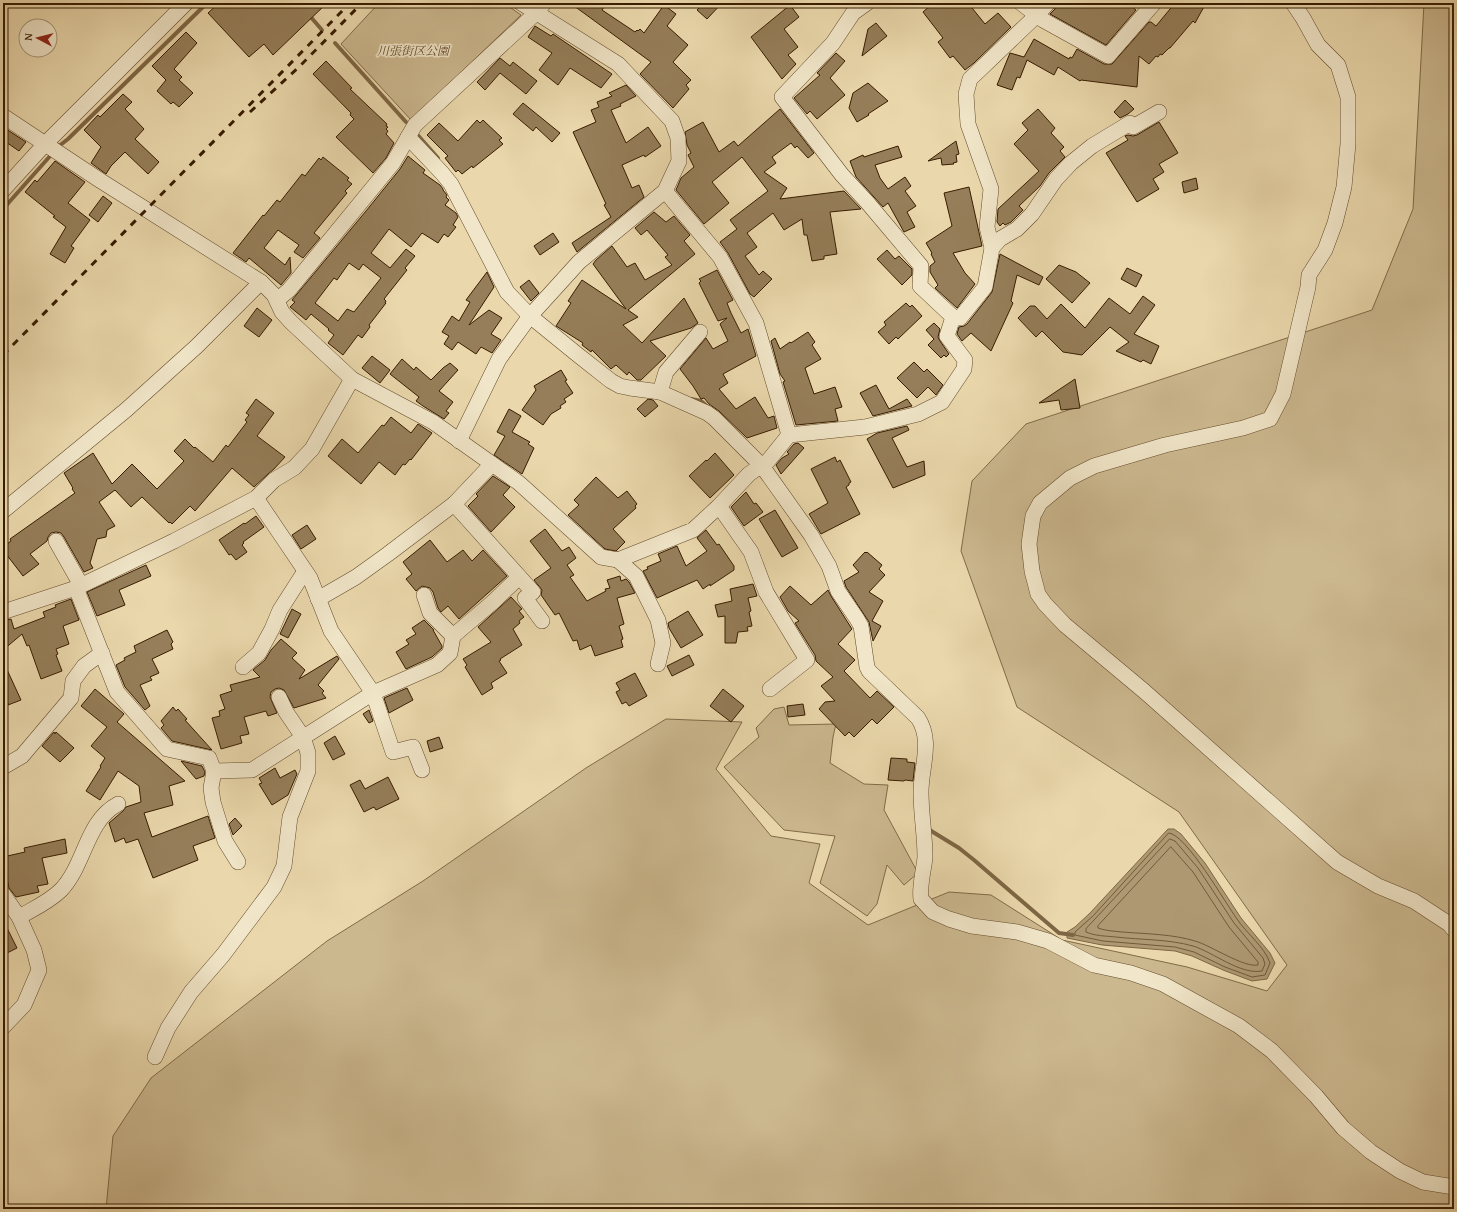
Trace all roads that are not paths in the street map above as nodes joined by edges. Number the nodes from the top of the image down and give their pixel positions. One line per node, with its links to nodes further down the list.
1 (186, 3): 13 (street)
2 (521, 3): 8 (street)
3 (867, 3): 20 (street)
4 (1021, 3): 9 (street)
5 (1048, 3): 9 (street)
6 (1154, 3): 9 (street)
7 (1293, 3): 56 (street)
8 (540, 8): 12 (street); 15 (street)
9 (1037, 15): 16 (street)
10 (1159, 112): 16 (street)
11 (3, 116): 13 (street)
12 (408, 137): 18 (street); 19 (street)
13 (52, 148): 14 (street); 17 (street)
14 (3, 190)
15 (665, 191): 19 (street); 24 (street)
16 (992, 248): 20 (street)
17 (262, 282): 18 (street); 31 (street)
18 (277, 300): 22 (street)
19 (530, 316): 23 (street); 25 (street)
20 (953, 318): 24 (street)
21 (700, 332): 23 (street)
22 (352, 379): 25 (street); 28 (street)
23 (661, 388): 27 (street)
24 (790, 436): 27 (street)
25 (459, 441): 26 (street)
26 (492, 464): 29 (street); 33 (street)
27 (762, 466): 30 (street); 59 (street)
28 (256, 498): 34 (street); 36 (street)
29 (454, 504): 35 (street); 38 (street)
30 (719, 506): 33 (street); 45 (street)
31 (3, 511)
32 (56, 541): 36 (street)
33 (618, 560): 43 (street)
34 (306, 571): 38 (street); 44 (street)
35 (519, 577): 40 (street); 41 (street)
36 (78, 587): 39 (street); 42 (street)
37 (424, 595): 41 (street)
38 (318, 599): 46 (street)
39 (3, 612)
40 (542, 621)
41 (453, 636): 46 (street)
42 (102, 654): 49 (street); 51 (street)
43 (658, 664)
44 (243, 667)
45 (770, 689)
46 (373, 693): 48 (street); 50 (street)
47 (279, 697): 48 (street)
48 (303, 737): 51 (street); 58 (street)
49 (3, 767)
50 (422, 770)
51 (214, 771): 53 (street)
52 (118, 804): 55 (street)
53 (238, 862)
54 (3, 894): 55 (street)
55 (19, 916): 57 (street)
56 (1454, 930)
57 (3, 1027)
58 (155, 1057)
59 (1454, 1187)

